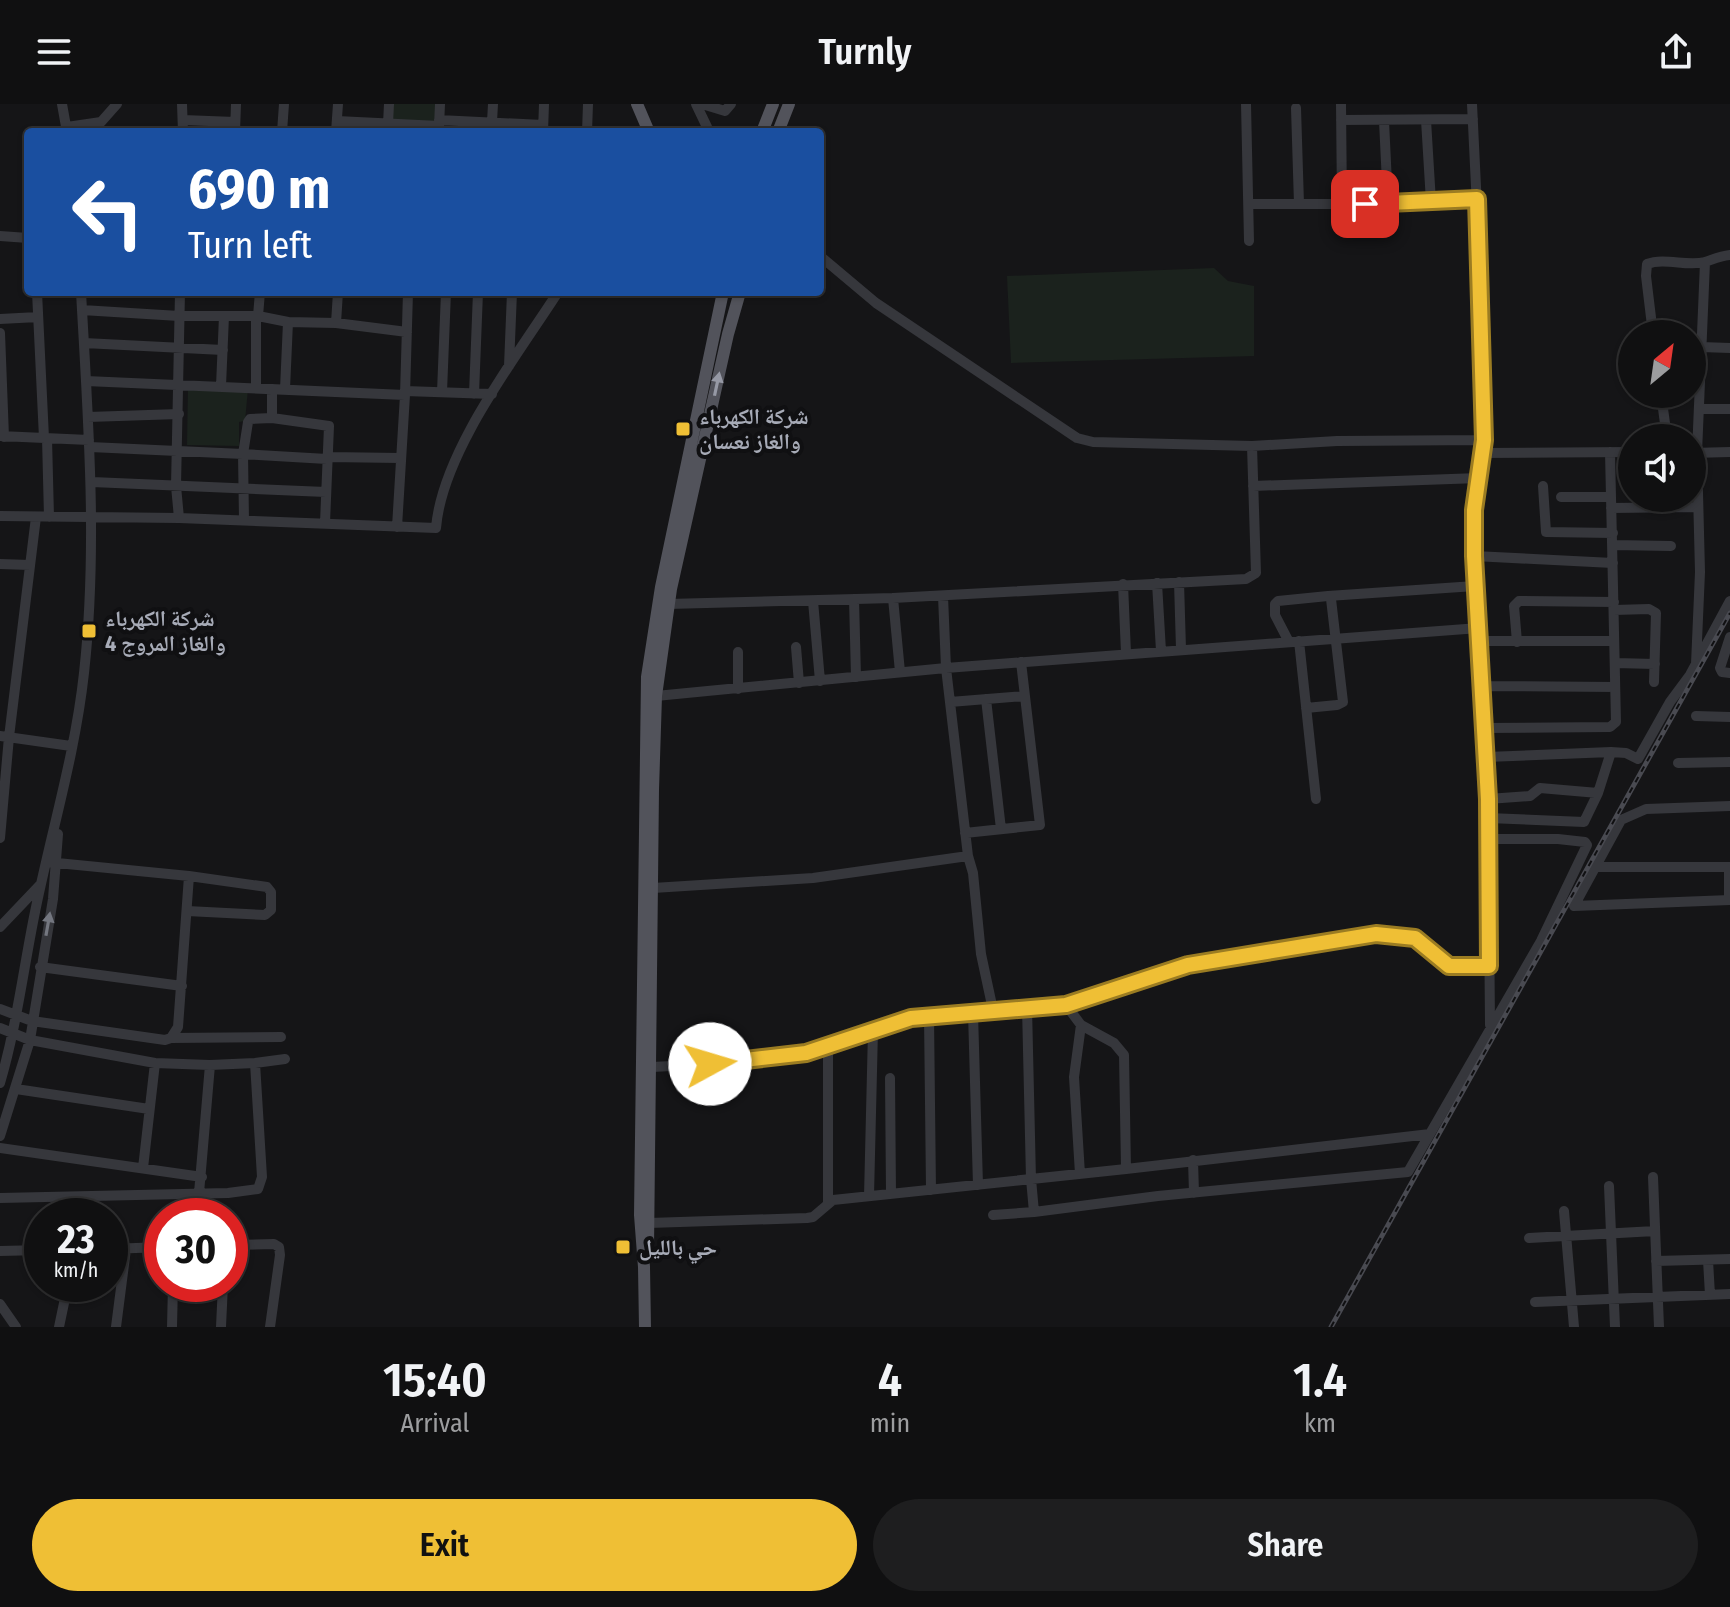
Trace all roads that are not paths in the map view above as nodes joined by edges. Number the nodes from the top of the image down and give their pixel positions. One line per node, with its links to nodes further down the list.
1 (62, 104): 34 (street)
2 (102, 104): 22 (street)
3 (117, 104): 22 (street)
4 (182, 104): 29 (street)
5 (236, 104): 31 (street)
6 (284, 104): 36 (street)
7 (338, 104): 32 (street)
8 (389, 104): 28 (street)
9 (440, 104): 30 (street)
10 (493, 104): 27 (street)
11 (544, 104): 37 (street)
12 (588, 104): 38 (street)
13 (637, 104): 39 (main road)
14 (699, 104): 15 (street); 33 (street)
15 (731, 104)
16 (773, 104): 40 (main road)
17 (789, 104): 41 (main road)
18 (1246, 104): 44 (street)
19 (1341, 104): 24 (street)
20 (1472, 104): 23 (street)
21 (1296, 108): 45 (street)
22 (106, 119): 35 (street)
23 (1473, 119): 25 (street); 42 (street)
24 (1341, 120): 26 (street); 46 (street)
25 (1426, 120): 26 (street); 43 (street)
26 (1384, 121): 47 (street)
27 (492, 122): 30 (street); 37 (street)
28 (388, 124): 30 (street); 32 (street)
29 (183, 126): 31 (street)
30 (439, 126)
31 (235, 127)
32 (337, 127)
33 (707, 127)
34 (67, 128)
35 (77, 128)
36 (282, 128)
37 (543, 128)
38 (587, 128)
39 (646, 128)
40 (764, 128)
41 (780, 128)
42 (1477, 199): 43 (street); 102 (street)
43 (1431, 202): 47 (street)
44 (1249, 204): 45 (street); 50 (street)
45 (1299, 204): 46 (street)
46 (1342, 204): 47 (street)
47 (1388, 204)
48 (0, 236): 49 (street)
49 (24, 238)
50 (1249, 241)
51 (1730, 255): 53 (street)
52 (824, 259): 104 (street)
53 (1705, 262): 72 (street); 73 (street)
54 (37, 296): 70 (street)
55 (81, 296): 66 (street)
56 (180, 296): 67 (street)
57 (260, 296): 69 (street)
58 (338, 296): 75 (street)
59 (408, 296): 76 (street)
60 (446, 296): 90 (street)
61 (478, 296): 92 (street)
62 (512, 296): 83 (street)
63 (555, 296): 83 (street)
64 (722, 296): 275 (main road)
65 (739, 296): 150 (main road, one-way to 65)
66 (82, 310): 67 (street); 78 (street)
67 (179, 316): 68 (street); 79 (street)
68 (224, 316): 69 (street); 82 (street)
69 (257, 316): 74 (street); 87 (street)
70 (38, 317): 71 (street); 101 (street)
71 (0, 319)
72 (1651, 320)
73 (1702, 320)
74 (288, 322): 75 (street); 89 (street)
75 (336, 323): 76 (street)
76 (407, 332): 91 (street)
77 (0, 333): 100 (street)
78 (84, 343): 79 (street); 84 (street)
79 (178, 347): 82 (street); 85 (street)
80 (1706, 347): 81 (street)
81 (1730, 348)
82 (223, 350): 86 (street)
83 (509, 368): 93 (street)
84 (86, 381): 85 (street); 97 (street)
85 (178, 385): 86 (street); 96 (street)
86 (221, 386): 87 (street)
87 (256, 388): 88 (street)
88 (272, 389): 89 (street); 98 (street)
89 (285, 389): 91 (street)
90 (442, 392): 91 (street); 92 (street)
91 (405, 393): 113 (street)
92 (474, 394): 93 (street)
93 (492, 394): 132 (street)
94 (1699, 409): 95 (street); 99 (street)
95 (1730, 409)
96 (179, 414): 97 (street); 105 (street)
97 (88, 417): 103 (street)
98 (272, 418): 111 (street); 112 (street)
99 (1697, 424)
100 (2, 436): 101 (street)
101 (46, 438): 103 (street); 127 (street)
102 (1484, 440): 104 (street); 109 (street)
103 (89, 443): 105 (street); 115 (street)
104 (1252, 446): 117 (street)
105 (178, 450): 111 (street); 116 (street)
106 (1610, 452): 107 (street); 109 (street); 122 (street)
107 (1618, 452)
108 (1730, 452): 110 (street)
109 (1482, 453): 114 (street)
110 (1706, 453)
111 (243, 454): 112 (street); 119 (street)
112 (328, 458): 113 (street); 120 (street)
113 (400, 458): 132 (street)
114 (1479, 478): 117 (street); 136 (street)
115 (92, 482): 116 (street); 128 (street)
116 (176, 486): 119 (street); 129 (street)
117 (1253, 486): 140 (street)
118 (1543, 486): 133 (street)
119 (243, 489): 120 (street); 130 (street)
120 (326, 492): 131 (street)
121 (1561, 497): 122 (street)
122 (1611, 502): 123 (street); 133 (street)
123 (1618, 502)
124 (1698, 512): 167 (street)
125 (0, 516): 126 (street)
126 (36, 517): 127 (street); 139 (street)
127 (49, 517): 128 (street)
128 (92, 518): 129 (street); 187 (street)
129 (179, 518): 130 (street)
130 (244, 520): 131 (street)
131 (325, 523): 132 (street)
132 (397, 527)
133 (1613, 533): 134 (street)
134 (1613, 545): 135 (street); 137 (street)
135 (1671, 546)
136 (1474, 556): 137 (street); 143 (street)
137 (1613, 563): 151 (street)
138 (0, 564): 139 (street)
139 (30, 565): 186 (street)
140 (1179, 582): 141 (street); 160 (street)
141 (1157, 583): 142 (street); 161 (street)
142 (1123, 584): 144 (street); 163 (street)
143 (1475, 586): 145 (street); 152 (street)
144 (943, 596): 146 (street); 168 (street)
145 (1328, 596): 154 (street); 157 (street)
146 (893, 598): 147 (street); 169 (street)
147 (854, 599): 148 (street); 171 (street)
148 (813, 601): 150 (street); 172 (street)
149 (1730, 601): 167 (street)
150 (668, 604): 178 (main road)
151 (1614, 606): 156 (street); 158 (street); 166 (street)
152 (1479, 628): 154 (street); 155 (street)
153 (1730, 637): 170 (street)
154 (1336, 639): 157 (street); 182 (street)
155 (1479, 641): 158 (street); 175 (street)
156 (1614, 641): 158 (street); 165 (street)
157 (1294, 642): 160 (street); 182 (street)
158 (1517, 642)
159 (796, 647): 174 (street)
160 (1181, 649): 161 (street)
161 (1161, 651): 163 (street)
162 (738, 652): 177 (street)
163 (1126, 653): 164 (street)
164 (1021, 662): 168 (street); 179 (street)
165 (1615, 663): 166 (street); 176 (street)
166 (1655, 664): 173 (street)
167 (1696, 664): 188 (street)
168 (946, 668): 169 (street); 181 (street)
169 (900, 672): 171 (street)
170 (1730, 673)
171 (856, 677): 172 (street)
172 (820, 681): 174 (street)
173 (1654, 682)
174 (799, 683): 177 (street)
175 (1482, 686): 176 (street); 185 (street)
176 (1615, 687): 185 (street)
177 (738, 689): 178 (street)
178 (656, 696): 207 (main road)
179 (1025, 696): 180 (street); 197 (street)
180 (986, 699): 181 (street); 197 (street)
181 (950, 702): 198 (street)
182 (1306, 708): 193 (street)
183 (1696, 716): 184 (street)
184 (1730, 717)
185 (1484, 728): 189 (street)
186 (4, 736): 187 (street); 199 (street)
187 (71, 746): 202 (street)
188 (1611, 752): 189 (street); 192 (street)
189 (1486, 757): 194 (street)
190 (1730, 762): 191 (street)
191 (1678, 763)
192 (1598, 793): 194 (street); 196 (street)
193 (1316, 799)
194 (1488, 799): 196 (street)
195 (1730, 806): 203 (street)
196 (1488, 818): 200 (street)
197 (1001, 829): 198 (street)
198 (965, 833): 201 (street)
199 (0, 838)
200 (1488, 839): 211 (street); 223 (street)
201 (968, 856): 207 (street); 217 (street)
202 (51, 862): 205 (street); 206 (street); 212 (street, one-way to 202)
203 (1594, 867): 204 (street); 208 (street)
204 (1730, 867): 208 (street)
205 (189, 876): 209 (street); 209 (street)
206 (41, 883): 210 (street); 219 (street)
207 (653, 888): 235 (main road)
208 (1730, 900)
209 (187, 911): 213 (street)
210 (0, 927)
211 (1489, 966): 214 (street); 223 (street)
212 (40, 967): 213 (street); 221 (street)
213 (182, 986): 228 (street)
214 (1066, 1005): 215 (street); 222 (street)
215 (1027, 1007): 217 (street); 250 (street)
216 (0, 1009): 219 (street)
217 (993, 1010): 218 (street)
218 (973, 1013): 220 (street); 251 (street)
219 (16, 1014): 221 (street); 226 (street)
220 (929, 1016): 225 (street); 253 (street)
221 (32, 1021): 228 (street); 229 (street)
222 (1081, 1025): 245 (street); 247 (street)
223 (1490, 1027): 240 (street)
224 (0, 1028): 226 (street)
225 (873, 1030): 230 (street); 258 (street)
226 (12, 1033): 229 (street); 237 (street)
227 (281, 1037): 228 (street)
228 (171, 1038)
229 (30, 1040): 232 (street); 238 (street)
230 (828, 1047): 235 (street); 260 (street)
231 (285, 1059): 233 (street)
232 (155, 1063): 234 (street); 239 (street)
233 (255, 1063): 234 (street); 254 (street)
234 (210, 1065): 248 (street)
235 (652, 1067): 264 (main road)
236 (890, 1078): 257 (street)
237 (0, 1083)
238 (16, 1089): 239 (street); 241 (street)
239 (149, 1109): 244 (street)
240 (1430, 1134): 243 (street); 255 (street)
241 (0, 1136)
242 (0, 1148): 244 (street)
243 (1193, 1160): 245 (street); 255 (street)
244 (143, 1168): 246 (street)
245 (1126, 1169): 247 (street)
246 (176, 1173): 248 (street); 256 (street)
247 (1080, 1174): 250 (street)
248 (202, 1177): 254 (street)
249 (1653, 1177): 265 (street)
250 (1031, 1179): 251 (street); 262 (street)
251 (978, 1185): 253 (street)
252 (1609, 1186): 266 (street)
253 (931, 1190): 257 (street)
254 (199, 1193): 256 (street)
255 (1194, 1193): 262 (street)
256 (175, 1194): 259 (street)
257 (891, 1194): 258 (street)
258 (869, 1196): 260 (street)
259 (0, 1198)
260 (828, 1202): 264 (street)
261 (1564, 1211): 267 (street)
262 (1034, 1212): 263 (street)
263 (993, 1215)
264 (649, 1223): 275 (main road)
265 (1655, 1231): 266 (street); 274 (street)
266 (1611, 1232): 267 (street); 279 (street)
267 (1566, 1237): 268 (street); 280 (street)
268 (1529, 1238)
269 (248, 1245): 292 (street)
270 (24, 1250): 271 (street)
271 (0, 1251)
272 (1730, 1259): 273 (street)
273 (1708, 1260): 274 (street); 277 (street)
274 (1656, 1261): 278 (street)
275 (644, 1267): 293 (main road)
276 (1730, 1294): 277 (street)
277 (1710, 1295): 278 (street)
278 (1657, 1296): 279 (street); 296 (street)
279 (1614, 1298): 280 (street); 295 (street)
280 (1571, 1300): 285 (street); 294 (street)
281 (64, 1302): 288 (street)
282 (119, 1302): 289 (street)
283 (173, 1302): 290 (street)
284 (222, 1302): 291 (street)
285 (1535, 1302)
286 (0, 1304): 287 (street)
287 (16, 1327)
288 (59, 1327)
289 (116, 1327)
290 (172, 1327)
291 (221, 1327)
292 (270, 1327)
293 (645, 1327)
294 (1574, 1327)
295 (1615, 1327)
296 (1659, 1327)

